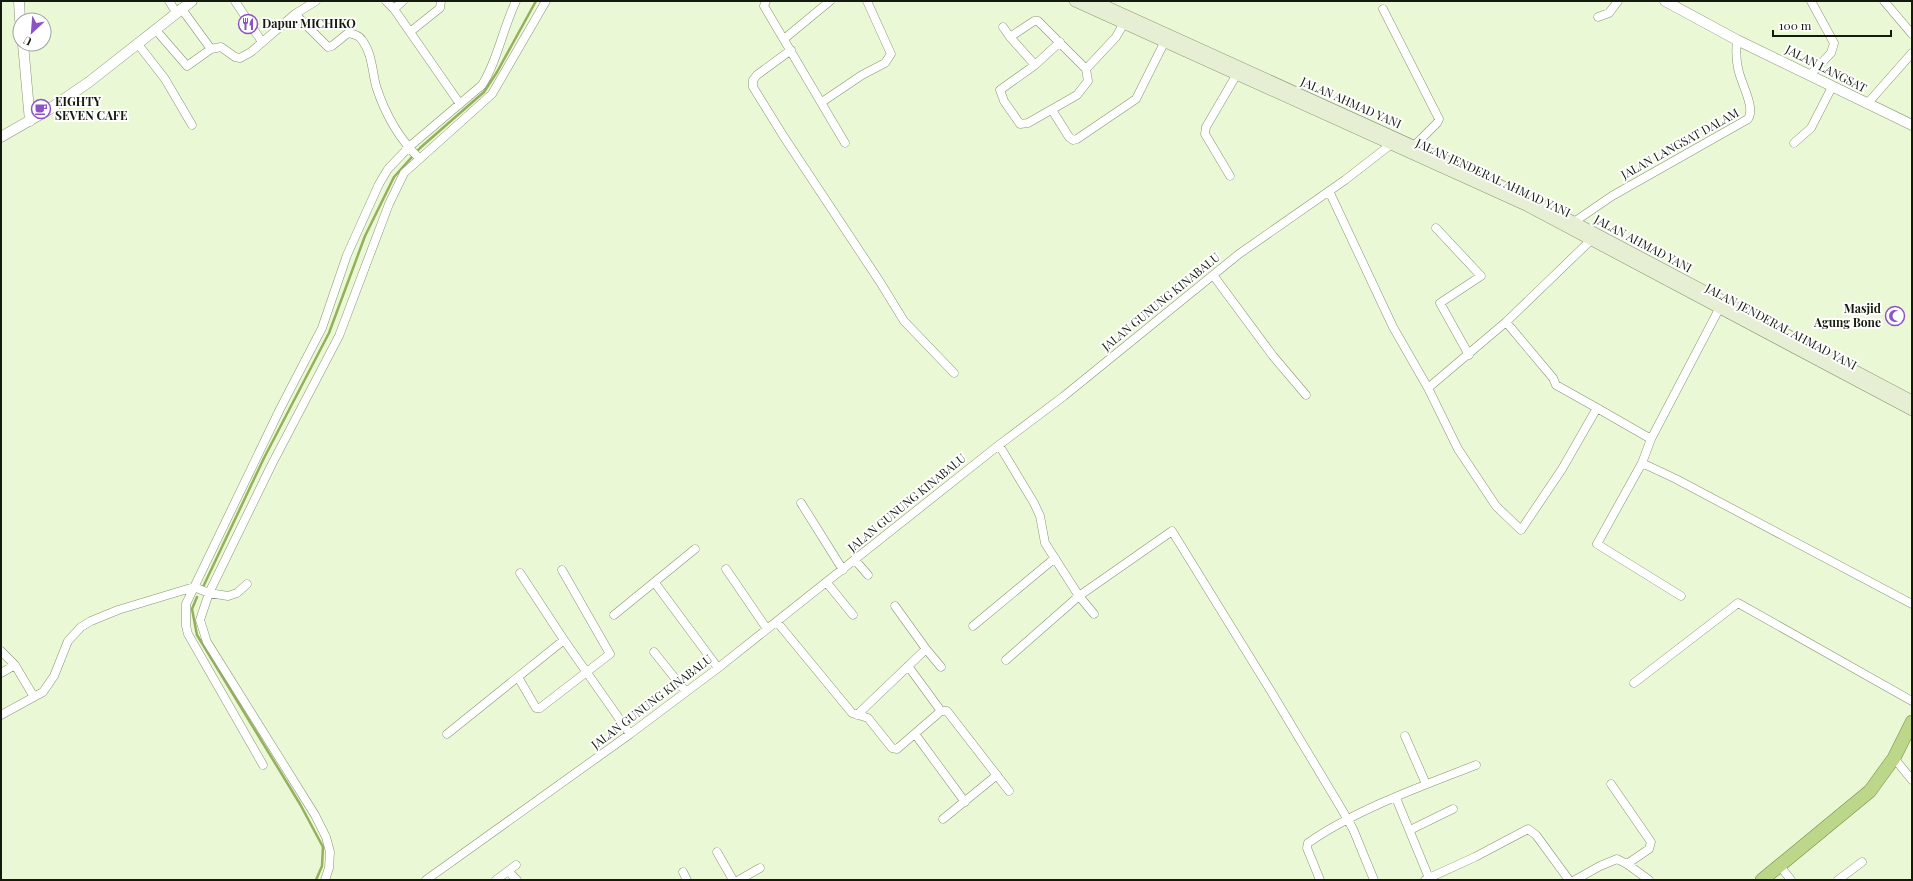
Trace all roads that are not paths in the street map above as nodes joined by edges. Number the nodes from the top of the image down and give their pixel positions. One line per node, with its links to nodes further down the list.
1 (19, 1): 23 (street)
2 (169, 1): 22 (street)
3 (192, 1): 22 (street)
4 (235, 1): 36 (street)
5 (316, 1): 24 (street)
6 (386, 1): 20 (street)
7 (403, 1): 20 (street)
8 (441, 1): 29 (street)
9 (516, 1): 48 (street)
10 (546, 1): 60 (street)
11 (766, 1): 32 (street)
12 (830, 1): 32 (street)
13 (867, 1): 47 (street)
14 (1075, 1): 26 (main road, JALAN JENDERAL AHMAD YANI)
15 (1094, 1): 26 (main road, JALAN AHMAD YANI)
16 (1618, 1): 25 (street)
17 (1665, 1): 33 (street, JALAN LANGSAT)
18 (1811, 1): 45 (street)
19 (1884, 1): 30 (street)
20 (394, 8): 29 (street)
21 (1383, 9): 58 (street)
22 (178, 10): 28 (street); 38 (street)
23 (20, 12)
24 (295, 14): 36 (street); 59 (street)
25 (1598, 17)
26 (1131, 23): 34 (main road, JALAN JENDERAL AHMAD YANI); 43 (street); 55 (main road, JALAN AHMAD YANI)
27 (1003, 27): 31 (street)
28 (155, 29): 35 (street); 38 (street)
29 (410, 32): 48 (street)
30 (1912, 34)
31 (1010, 38): 37 (street); 42 (street)
32 (784, 39): 39 (street)
33 (1737, 40): 45 (street, JALAN LANGSAT); 63 (street, JALAN LANGSAT DALAM)
34 (1164, 41): 44 (main road, JALAN JENDERAL AHMAD YANI); 50 (street)
35 (137, 42): 51 (street); 52 (street)
36 (262, 42): 38 (street)
37 (1060, 42): 42 (street); 43 (street)
38 (211, 49)
39 (791, 50): 47 (street); 71 (street)
40 (23, 52): 51 (street)
41 (1912, 54): 49 (street)
42 (1035, 65): 50 (street)
43 (1086, 69): 50 (street)
44 (1237, 74): 55 (main road, JALAN JENDERAL AHMAD YANI); 61 (street)
45 (1810, 75): 46 (street, JALAN LANGSAT)
46 (1832, 87): 49 (street, JALAN LANGSAT); 57 (street)
47 (822, 102): 56 (street)
48 (460, 104): 59 (street)
49 (1867, 104): 53 (street, JALAN LANGSAT)
50 (1052, 110)
51 (30, 121): 54 (street)
52 (192, 125)
53 (1912, 125)
54 (1, 137)
55 (1394, 141): 58 (main road, JALAN AHMAD YANI); 62 (street, JALAN GUNUNG KINABALU); 65 (main road, JALAN JENDERAL AHMAD YANI)
56 (845, 142)
57 (1794, 143)
58 (1414, 146): 63 (main road, JALAN AHMAD YANI)
59 (410, 149): 60 (street); 92 (street)
60 (419, 158): 92 (street)
61 (1230, 176)
62 (1329, 190): 66 (street, JALAN GUNUNG KINABALU); 72 (street)
63 (1574, 222): 70 (main road, JALAN AHMAD YANI)
64 (1436, 228): 69 (street)
65 (1591, 240): 67 (main road, JALAN JENDERAL AHMAD YANI); 68 (street)
66 (1213, 275): 73 (street); 78 (street, JALAN GUNUNG KINABALU)
67 (1719, 309): 70 (main road, JALAN JENDERAL AHMAD YANI); 77 (street)
68 (1506, 322): 69 (street); 75 (street)
69 (1469, 355): 72 (street)
70 (1817, 356): 74 (main road, JALAN AHMAD YANI); 76 (main road, JALAN JENDERAL AHMAD YANI)
71 (954, 374)
72 (1428, 388): 75 (street)
73 (1306, 394)
74 (1912, 401)
75 (1597, 408): 77 (street)
76 (1912, 410)
77 (1651, 439): 79 (street)
78 (999, 445): 82 (street); 83 (street, JALAN GUNUNG KINABALU)
79 (1642, 463): 94 (street); 95 (street)
80 (801, 503): 86 (street)
81 (695, 549): 89 (street)
82 (1055, 558): 93 (street); 101 (street)
83 (855, 560): 86 (street, JALAN GUNUNG KINABALU); 88 (street)
84 (726, 569): 102 (street)
85 (562, 570): 112 (street)
86 (843, 570): 90 (street, JALAN GUNUNG KINABALU)
87 (520, 573): 103 (street)
88 (868, 576)
89 (655, 583): 99 (street); 111 (street)
90 (827, 583): 97 (street); 100 (street, JALAN GUNUNG KINABALU)
91 (247, 584): 92 (street)
92 (201, 590): 117 (street); 128 (street); 151 (street)
93 (1078, 596): 98 (street); 107 (street); 139 (street)
94 (1681, 596)
95 (1912, 604)
96 (894, 606): 104 (street)
97 (853, 614)
98 (1094, 614)
99 (614, 615)
100 (777, 622): 102 (street, JALAN GUNUNG KINABALU); 121 (street)
101 (973, 626)
102 (767, 630): 111 (street, JALAN GUNUNG KINABALU)
103 (564, 640): 112 (street); 114 (street)
104 (926, 649): 109 (street); 110 (street)
105 (1, 651): 108 (street)
106 (654, 652): 116 (street)
107 (1006, 660)
108 (15, 665): 113 (street); 117 (street)
109 (908, 666): 119 (street); 121 (street)
110 (941, 667)
111 (718, 668): 116 (street, JALAN GUNUNG KINABALU)
112 (587, 672): 114 (street); 124 (street)
113 (1, 673)
114 (518, 677): 123 (street)
115 (1634, 683): 118 (street)
116 (686, 692): 124 (street, JALAN GUNUNG KINABALU)
117 (34, 697): 120 (street)
118 (1912, 701)
119 (941, 711): 125 (street); 130 (street)
120 (1, 715)
121 (857, 715): 125 (street)
122 (1912, 722): 127 (highway)
123 (447, 734)
124 (630, 734): 149 (street, JALAN GUNUNG KINABALU)
125 (915, 734): 136 (street)
126 (1406, 736): 132 (street)
127 (1894, 758): 131 (street); 145 (highway)
128 (263, 765)
129 (1476, 765): 132 (street)
130 (997, 775): 134 (street); 136 (street)
131 (1912, 780)
132 (1426, 784): 135 (street)
133 (1611, 784): 143 (street)
134 (1009, 791)
135 (1396, 798): 139 (street); 140 (street)
136 (965, 802): 138 (street)
137 (1453, 809): 140 (street)
138 (943, 819)
139 (1348, 820): 158 (street); 159 (street)
140 (1410, 830): 150 (street)
141 (717, 852): 156 (street)
142 (1862, 862): 165 (street)
143 (1627, 864): 161 (street); 162 (street)
144 (516, 865): 147 (street)
145 (1780, 866): 163 (highway); 164 (street)
146 (760, 868): 157 (street)
147 (508, 871): 153 (street); 154 (street)
148 (683, 872): 155 (street)
149 (438, 877): 152 (street, JALAN GUNUNG KINABALU)
150 (1427, 879): 160 (street)
151 (325, 880)
152 (426, 880)
153 (496, 880)
154 (517, 880)
155 (687, 880)
156 (733, 880)
157 (739, 880)
158 (1320, 880)
159 (1374, 880)
160 (1569, 880)
161 (1575, 880)
162 (1649, 880)
163 (1762, 880)
164 (1791, 880)
165 (1838, 880)

